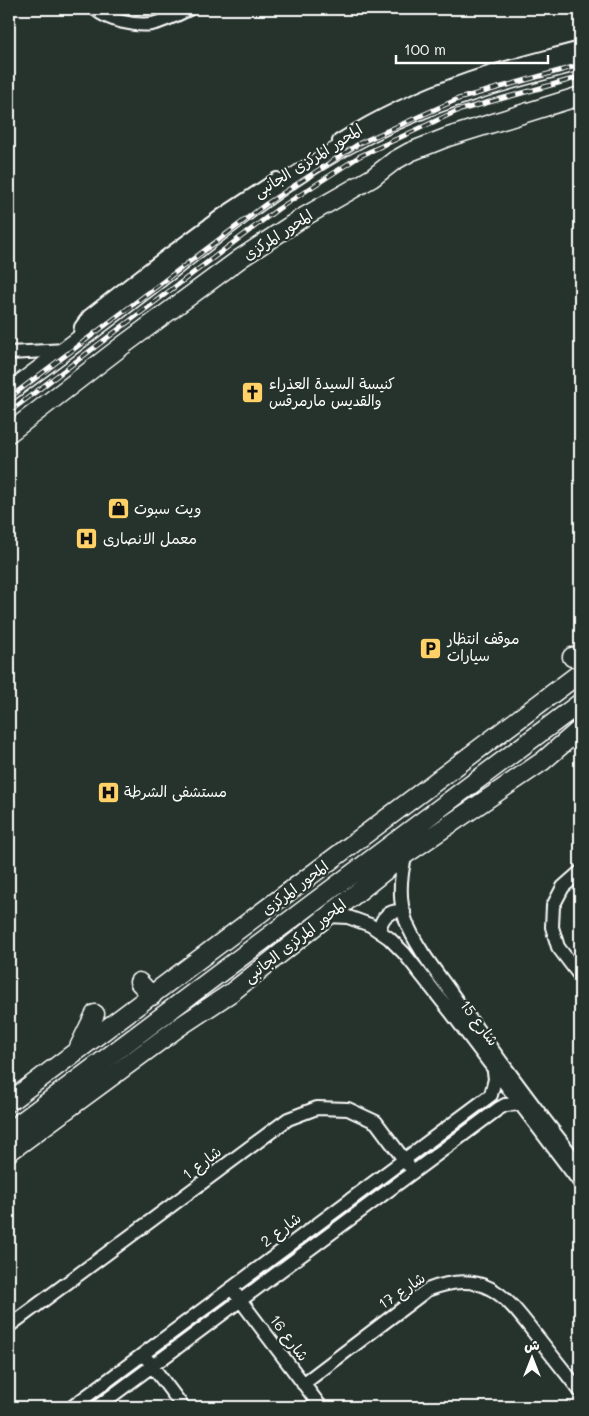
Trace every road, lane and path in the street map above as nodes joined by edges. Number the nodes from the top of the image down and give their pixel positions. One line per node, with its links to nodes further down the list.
1 (95, 9): 2 (street)
2 (189, 9)
3 (580, 48): 6 (street, المحور المركزى الجانبى)
4 (580, 61): 6 (main road)
5 (580, 96): 9 (main road, المحور المركزى)
6 (72, 345): 7 (street); 8 (main road)
7 (9, 353)
8 (9, 392)
9 (9, 433)
10 (580, 673): 21 (main road, المحور المركزى)
11 (580, 704): 13 (main road); 23 (main road, المحور المركزى)
12 (580, 729): 13 (main road, المحور المركزى الجانبى)
13 (543, 761): 14 (main road, المحور المركزى الجانبى)
14 (406, 854): 16 (street, شارع 15); 17 (main road, المحور المركزى الجانبى)
15 (580, 872): 19 (street)
16 (404, 912): 18 (street); 29 (street, شارع 15)
17 (328, 916): 18 (street, شارع 15); 22 (main road, المحور المركزى الجانبى)
18 (380, 932): 26 (street, شارع 15)
19 (580, 976)
20 (139, 982): 21 (main road)
21 (152, 996): 25 (main road, المحور المركزى)
22 (202, 1012): 23 (main road); 31 (main road, المحور المركزى الجانبى)
23 (166, 1013): 30 (main road, المحور المركزى)
24 (95, 1014): 25 (main road)
25 (78, 1051): 27 (main road, المحور المركزى)
26 (494, 1072): 28 (street, شارع 15); 32 (street, شارع 2)
27 (9, 1102)
28 (520, 1104): 29 (street, شارع 15); 34 (street)
29 (546, 1130): 33 (street, شارع 15); 35 (street, شارع 15)
30 (9, 1131)
31 (9, 1152)
32 (404, 1159): 34 (street, شارع 1); 36 (street, شارع 2); 38 (street, شارع 1)
33 (580, 1166)
34 (414, 1173): 37 (street)
35 (580, 1184)
36 (231, 1288): 37 (street, شارع 16); 39 (street, شارع 2)
37 (240, 1300): 40 (street); 41 (street, شارع 16)
38 (9, 1326)
39 (144, 1354): 40 (street); 43 (street, شارع 2)
40 (152, 1365): 44 (street); 45 (street)
41 (303, 1384): 42 (street, شارع 17); 46 (street, شارع 16)
42 (580, 1391)
43 (72, 1407)
44 (97, 1407)
45 (183, 1407)
46 (321, 1407)

